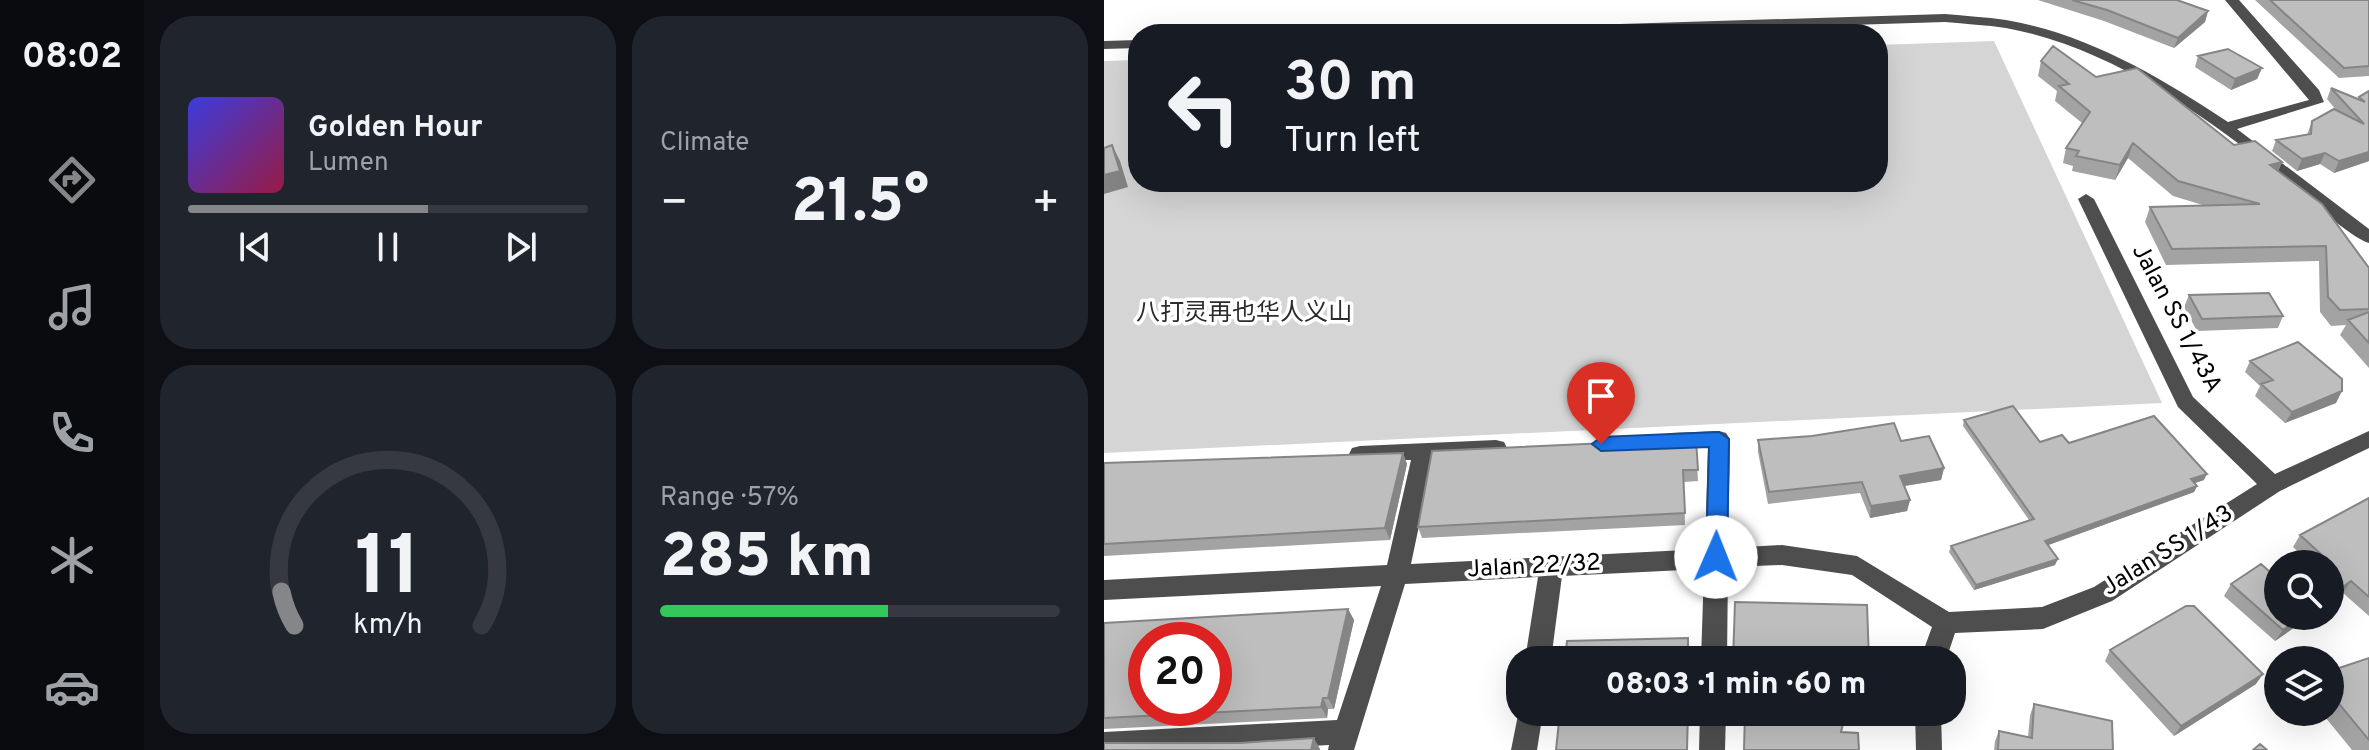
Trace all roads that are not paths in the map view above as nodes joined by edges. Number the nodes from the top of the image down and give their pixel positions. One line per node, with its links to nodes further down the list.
1 (2232, 0): 5 (street)
2 (1751, 24): 5 (street)
3 (1128, 44): 4 (street)
4 (1104, 45)
5 (2226, 127): 7 (street)
6 (2086, 199): 13 (street, Jalan SS 1/43A)
7 (2369, 238)
8 (2369, 439): 13 (street, Jalan SS 1/43)
9 (1642, 442): 14 (street)
10 (1517, 447): 11 (street)
11 (1424, 451): 12 (street); 16 (street)
12 (1333, 456)
13 (2272, 485): 18 (street, Jalan SS 1/43)
14 (1716, 557): 15 (street, Jalan 22/32); 18 (street, Jalan 22/32); 20 (street)
15 (1552, 566): 16 (street, Jalan 22/32); 19 (street)
16 (1395, 574): 17 (street, Jalan 22/32); 25 (street)
17 (1104, 590)
18 (1946, 623): 21 (street)
19 (1540, 646)
20 (1714, 646)
21 (1938, 646)
22 (1528, 726): 27 (street)
23 (1713, 726): 28 (street)
24 (1928, 726): 29 (street)
25 (1344, 741): 26 (street)
26 (1104, 745)
27 (1524, 750)
28 (1712, 750)
29 (1929, 750)

